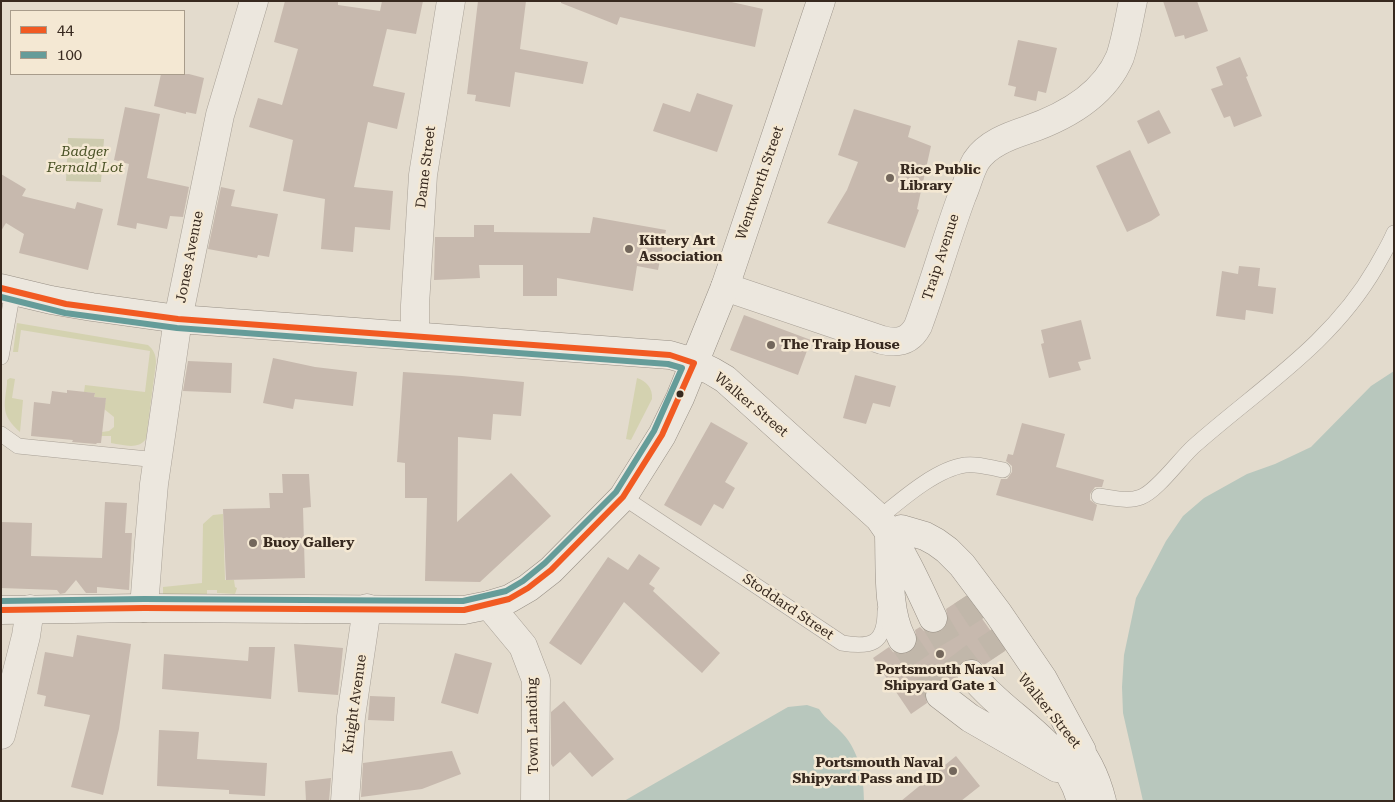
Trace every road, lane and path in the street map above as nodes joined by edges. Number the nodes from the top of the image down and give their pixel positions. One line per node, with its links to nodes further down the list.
1 (254, 1): 8 (street, Jones Avenue)
2 (451, 1): 9 (street, Dame Street)
3 (821, 1): 6 (street, Wentworth Street)
4 (1134, 1): 6 (street, Traip Avenue)
5 (1394, 233): 15 (lane)
6 (724, 287): 11 (street, Wentworth Street)
7 (7, 290): 8 (street, Walker Street); 10 (lane)
8 (178, 319): 9 (street, Walker Street); 13 (street, Jones Avenue)
9 (416, 335): 11 (street, Walker Street)
10 (1, 357)
11 (694, 363): 16 (street, Wentworth Street); 17 (street, Walker Street)
12 (1, 434): 13 (lane)
13 (158, 460): 20 (street, Jones Avenue)
14 (1003, 470): 17 (lane)
15 (1099, 496)
16 (623, 497): 17 (lane, Stoddard Street); 19 (street, Wentworth Street)
17 (890, 526): 17 (street, Walker Street); 18 (street, Walker Street); 26 (street)
18 (966, 596)
19 (489, 605): 21 (street, Wentworth Street); 29 (street, Town Landing)
20 (144, 608): 21 (street, Wentworth Street); 22 (street, Wentworth Street)
21 (367, 608): 28 (street, Knight Avenue)
22 (30, 609): 23 (street, Wentworth Street); 25 (street)
23 (1, 610)
24 (1003, 652): 26 (street, Walker Street)
25 (1, 736)
26 (1082, 751): 30 (street, Walker Street)
27 (1076, 788): 27 (street, Walker Street)
28 (345, 801)
29 (534, 801)
30 (1102, 801)

